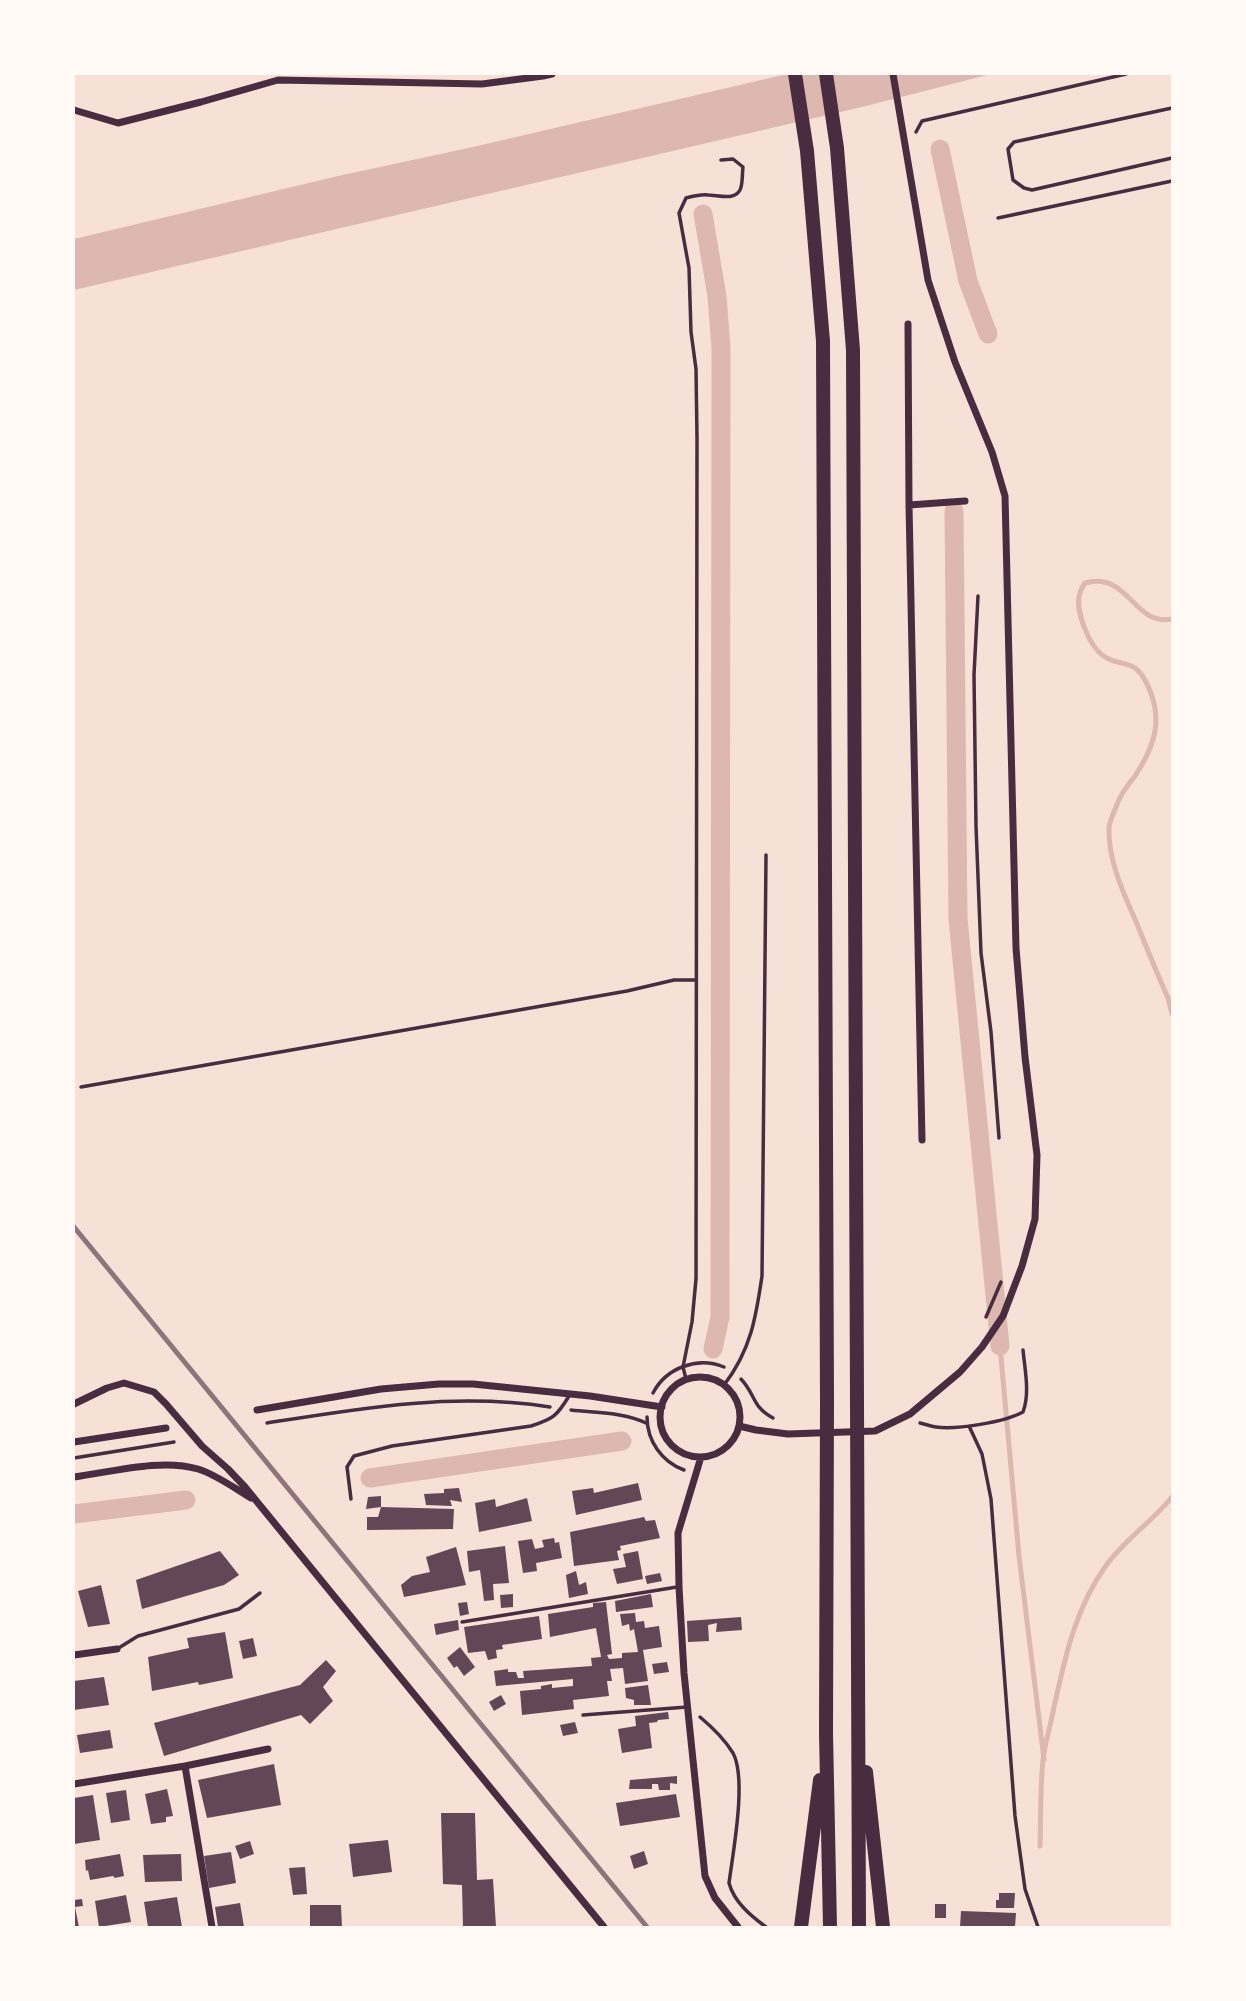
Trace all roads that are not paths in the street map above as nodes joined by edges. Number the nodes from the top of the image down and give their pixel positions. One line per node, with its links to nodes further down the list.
1 (552, 74): 6 (street)
2 (795, 74): 33 (highway)
3 (826, 74): 30 (highway)
4 (893, 74): 18 (street)
5 (1172, 108): 7 (lane)
6 (74, 110)
7 (1172, 158)
8 (908, 324): 10 (street)
9 (965, 501): 10 (street)
10 (909, 505): 12 (street)
11 (766, 855): 13 (lane)
12 (922, 1140)
13 (724, 1385): 16 (street); 18 (street)
14 (570, 1394): 16 (street); 17 (street); 23 (lane)
15 (74, 1404): 24 (street)
16 (662, 1407): 21 (street)
17 (257, 1410)
18 (739, 1426): 21 (street)
19 (166, 1428): 20 (street)
20 (74, 1443)
21 (701, 1457): 25 (street)
22 (74, 1477): 24 (street)
23 (351, 1499)
24 (254, 1501): 38 (street)
25 (679, 1587): 27 (lane); 31 (street)
26 (260, 1593): 28 (lane)
27 (462, 1622)
28 (117, 1649): 29 (street)
29 (74, 1655)
30 (857, 1680): 42 (highway); 43 (highway)
31 (687, 1707): 32 (lane); 39 (street)
32 (583, 1715)
33 (826, 1733): 40 (highway); 41 (highway)
34 (268, 1749): 35 (street)
35 (185, 1766): 36 (street); 37 (street)
36 (74, 1784)
37 (212, 1927)
38 (604, 1927)
39 (738, 1927)
40 (801, 1927)
41 (830, 1927)
42 (859, 1927)
43 (883, 1927)

